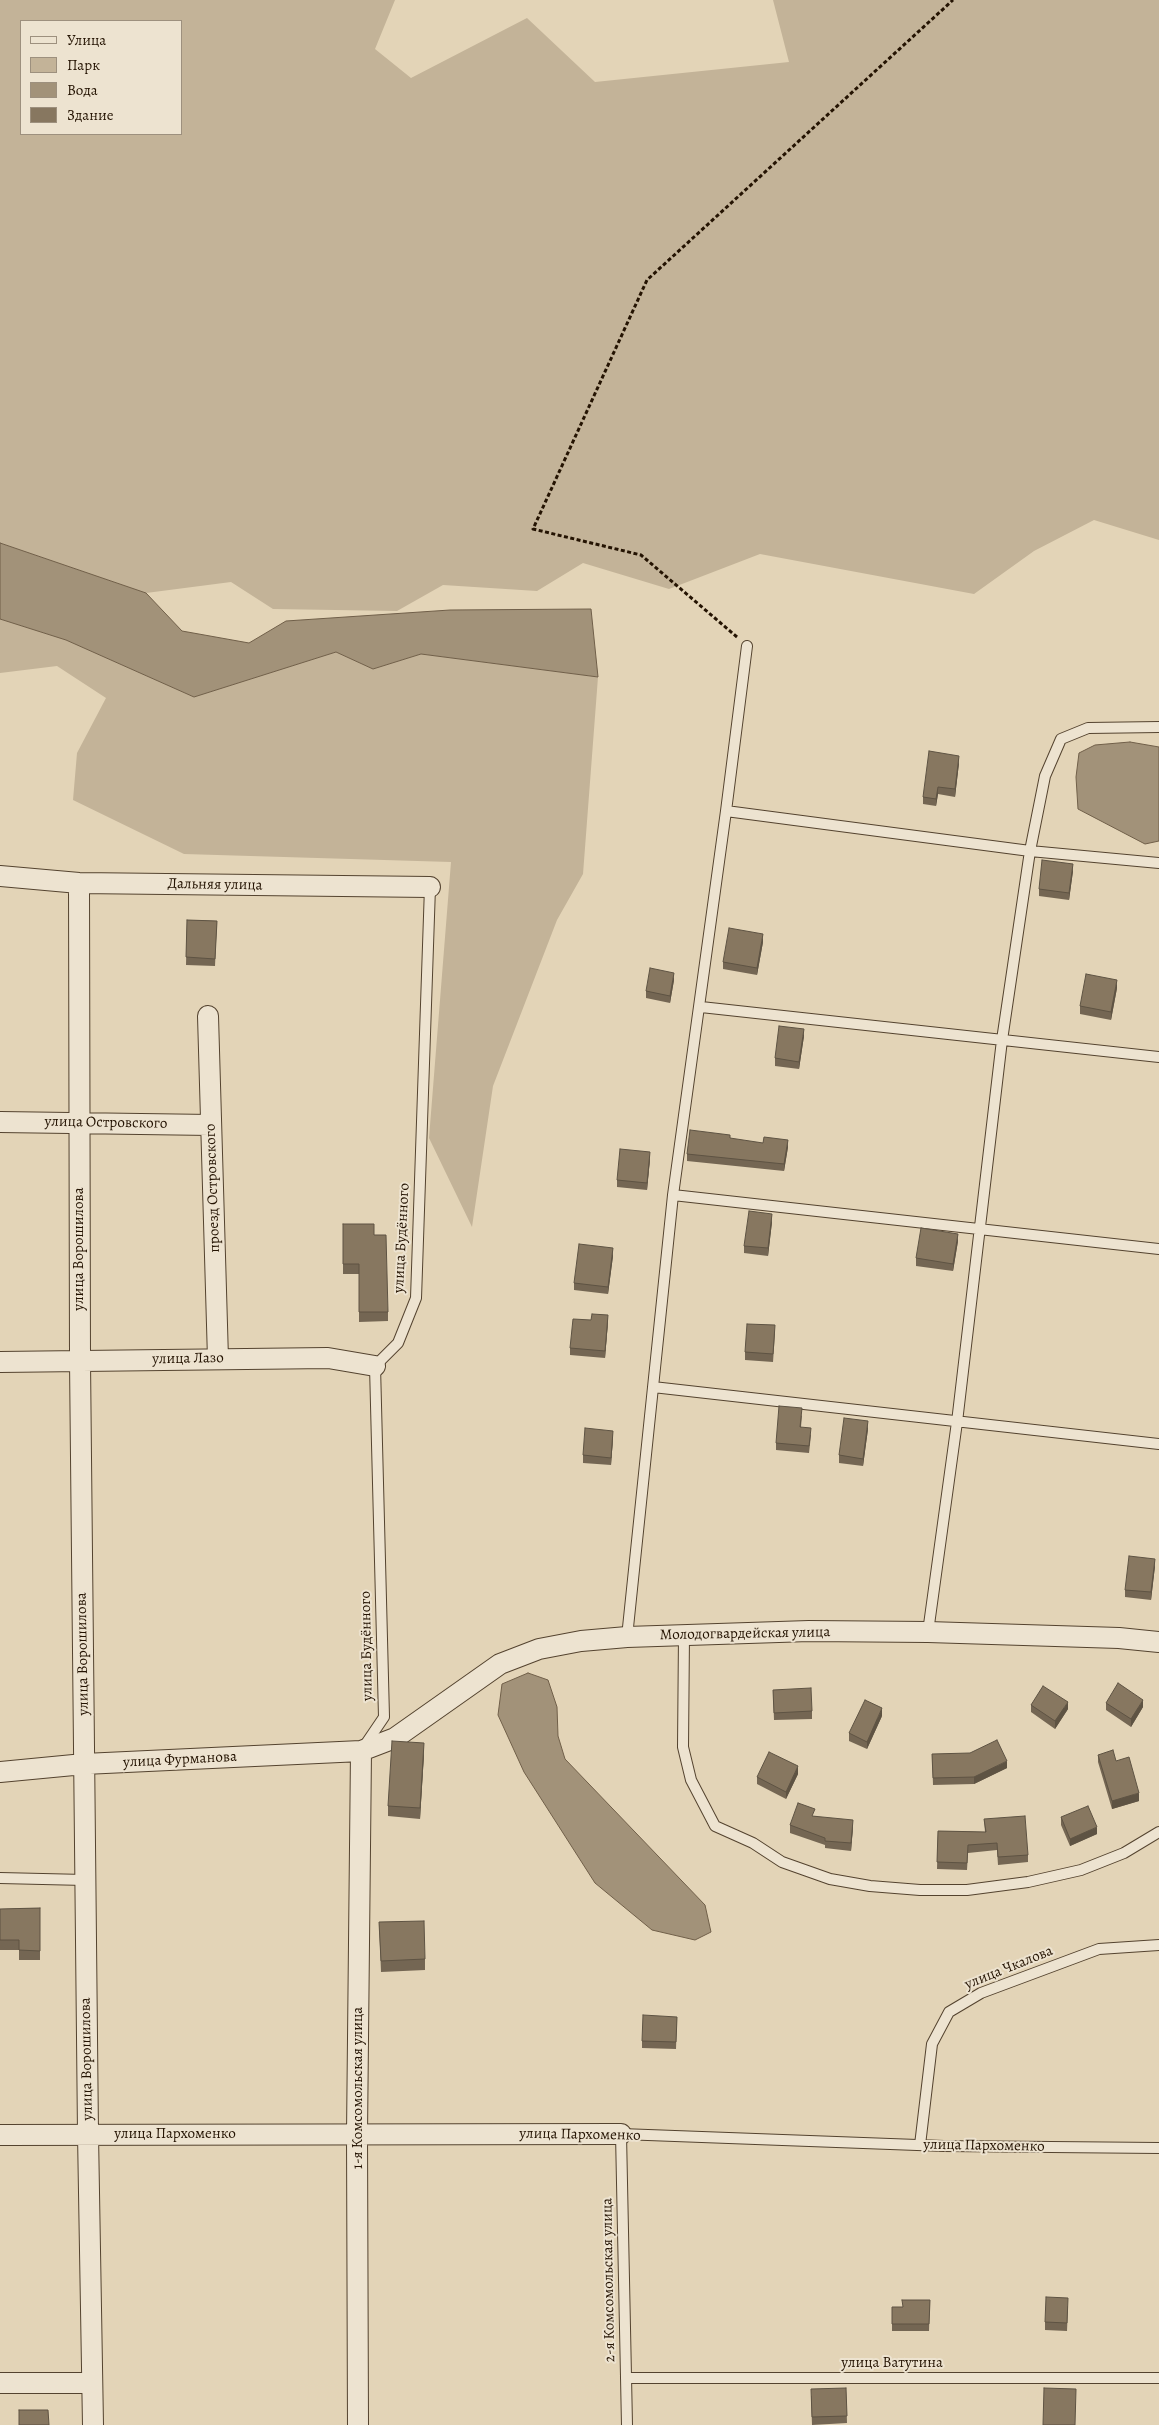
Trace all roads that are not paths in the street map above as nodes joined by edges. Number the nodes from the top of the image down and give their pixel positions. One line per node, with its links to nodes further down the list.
1 (747, 646): 3 (lane)
2 (1159, 727): 4 (lane)
3 (726, 811): 4 (lane); 9 (lane)
4 (1030, 851): 5 (lane); 11 (lane)
5 (1159, 863)
6 (0, 876): 7 (street, Дальняя улица)
7 (79, 883): 8 (street, Дальняя улица); 14 (street, улица Ворошилова)
8 (430, 887): 22 (lane, улица Будённого)
9 (701, 1006): 11 (lane); 16 (lane)
10 (208, 1016): 15 (street, проезд Островского)
11 (1002, 1040): 12 (lane); 17 (lane)
12 (1159, 1057)
13 (0, 1122): 14 (street, улица Островского)
14 (78, 1122): 15 (street, улица Островского); 20 (street, улица Ворошилова)
15 (211, 1125): 19 (street, проезд Островского)
16 (673, 1195): 17 (lane); 23 (lane)
17 (981, 1228): 18 (lane); 24 (lane)
18 (1159, 1249)
19 (218, 1359): 20 (street, улица Лазо); 22 (street, улица Лазо)
20 (80, 1361): 21 (street, улица Лазо); 31 (street, улица Ворошилова)
21 (0, 1362)
22 (375, 1366): 30 (lane, улица Будённого)
23 (653, 1387): 24 (lane); 28 (lane)
24 (957, 1422): 25 (lane); 26 (lane)
25 (1159, 1444)
26 (928, 1632): 27 (street, Молодогвардейская улица); 29 (street, Молодогвардейская улица)
27 (684, 1635): 28 (street, Молодогвардейская улица); 33 (lane)
28 (627, 1637): 30 (street, Молодогвардейская улица)
29 (1159, 1642)
30 (361, 1751): 31 (street, улица Фурманова); 38 (street, 1-я Комсомольская улица)
31 (84, 1764): 32 (street, улица Фурманова); 35 (street, улица Ворошилова)
32 (0, 1772)
33 (1159, 1832)
34 (0, 1878): 35 (lane)
35 (85, 1880): 37 (street, улица Ворошилова)
36 (1159, 1945): 41 (lane, улица Чкалова)
37 (88, 2134): 38 (street, улица Пархоменко); 40 (street, улица Пархоменко); 45 (street, улица Ворошилова)
38 (357, 2134): 39 (street, улица Пархоменко); 48 (street, 1-я Комсомольская улица)
39 (622, 2134): 41 (lane, улица Пархоменко); 43 (lane, 2-я Комсомольская улица)
40 (0, 2135)
41 (920, 2145): 42 (lane, улица Пархоменко)
42 (1159, 2148)
43 (626, 2378): 44 (lane, улица Ватутина); 49 (lane, 2-я Комсомольская улица)
44 (1159, 2378)
45 (92, 2383): 46 (street); 47 (street, улица Ворошилова)
46 (0, 2384)
47 (93, 2425)
48 (358, 2425)
49 (627, 2425)

